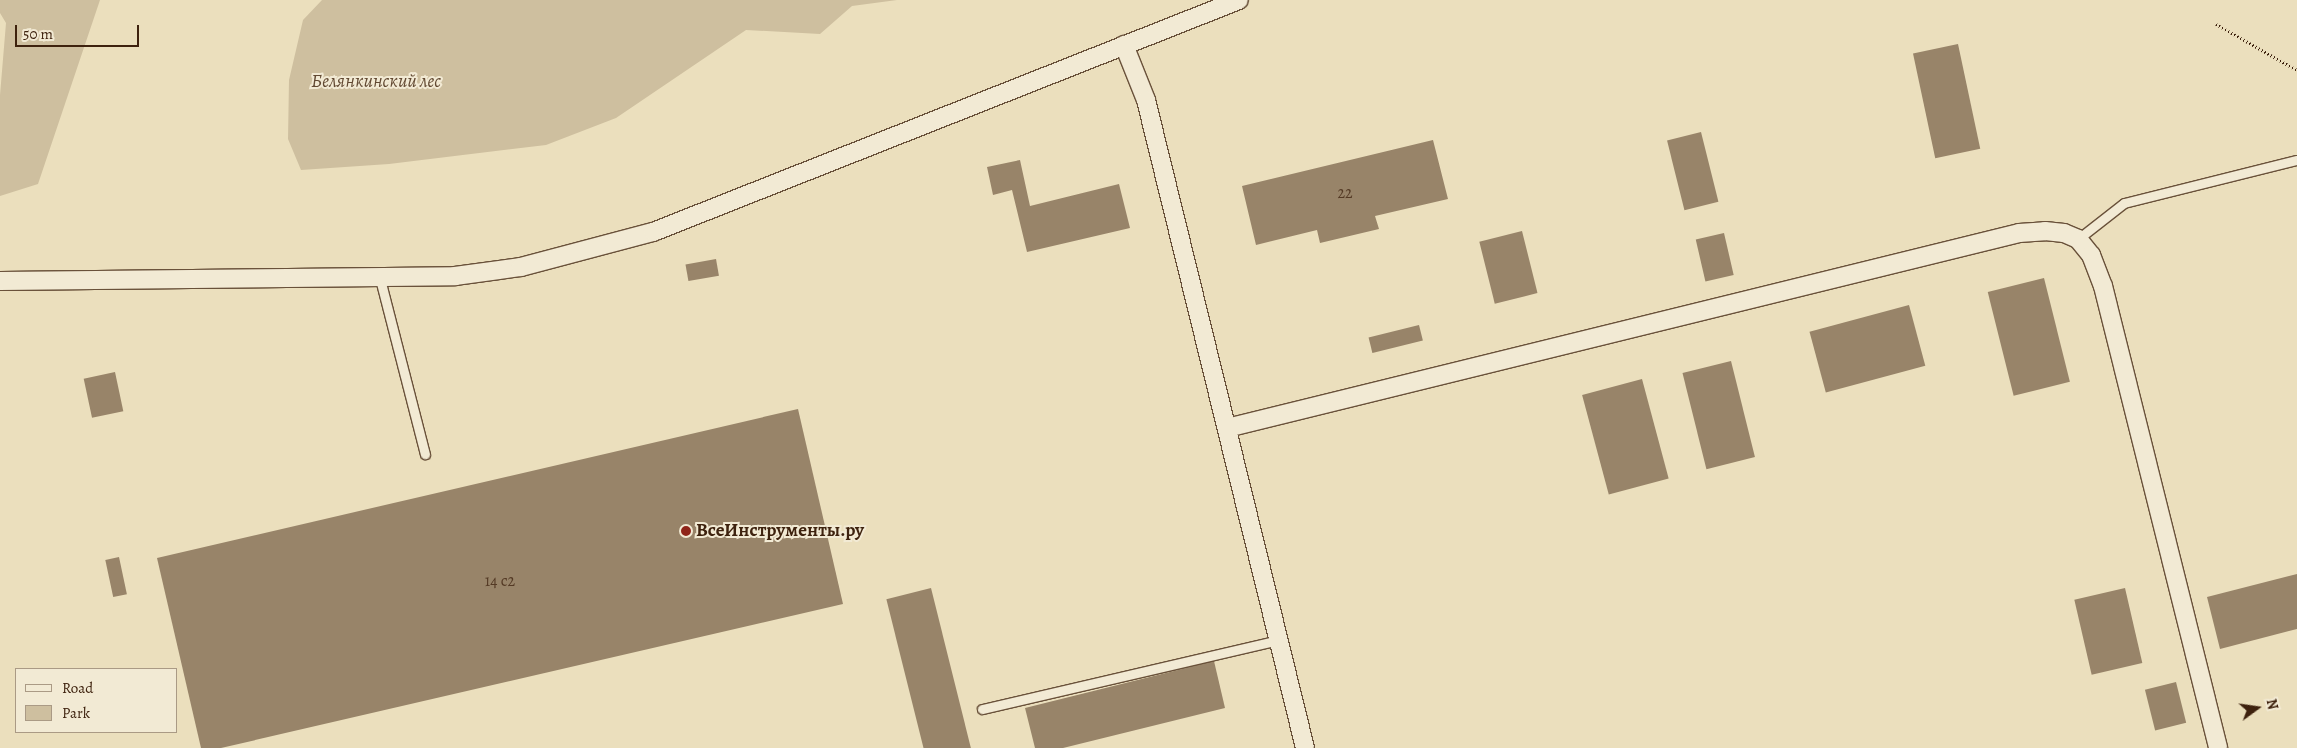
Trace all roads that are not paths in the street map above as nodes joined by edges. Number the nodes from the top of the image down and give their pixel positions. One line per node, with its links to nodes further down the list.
1 (1239, 0): 2 (street)
2 (1124, 45): 5 (street); 7 (street)
3 (2297, 160): 4 (lane)
4 (2078, 239): 7 (street); 12 (street)
5 (379, 275): 6 (street); 8 (lane)
6 (0, 281)
7 (1227, 428): 9 (street)
8 (425, 454)
9 (1278, 640): 10 (lane); 11 (street)
10 (982, 709)
11 (1305, 748)
12 (2218, 748)

